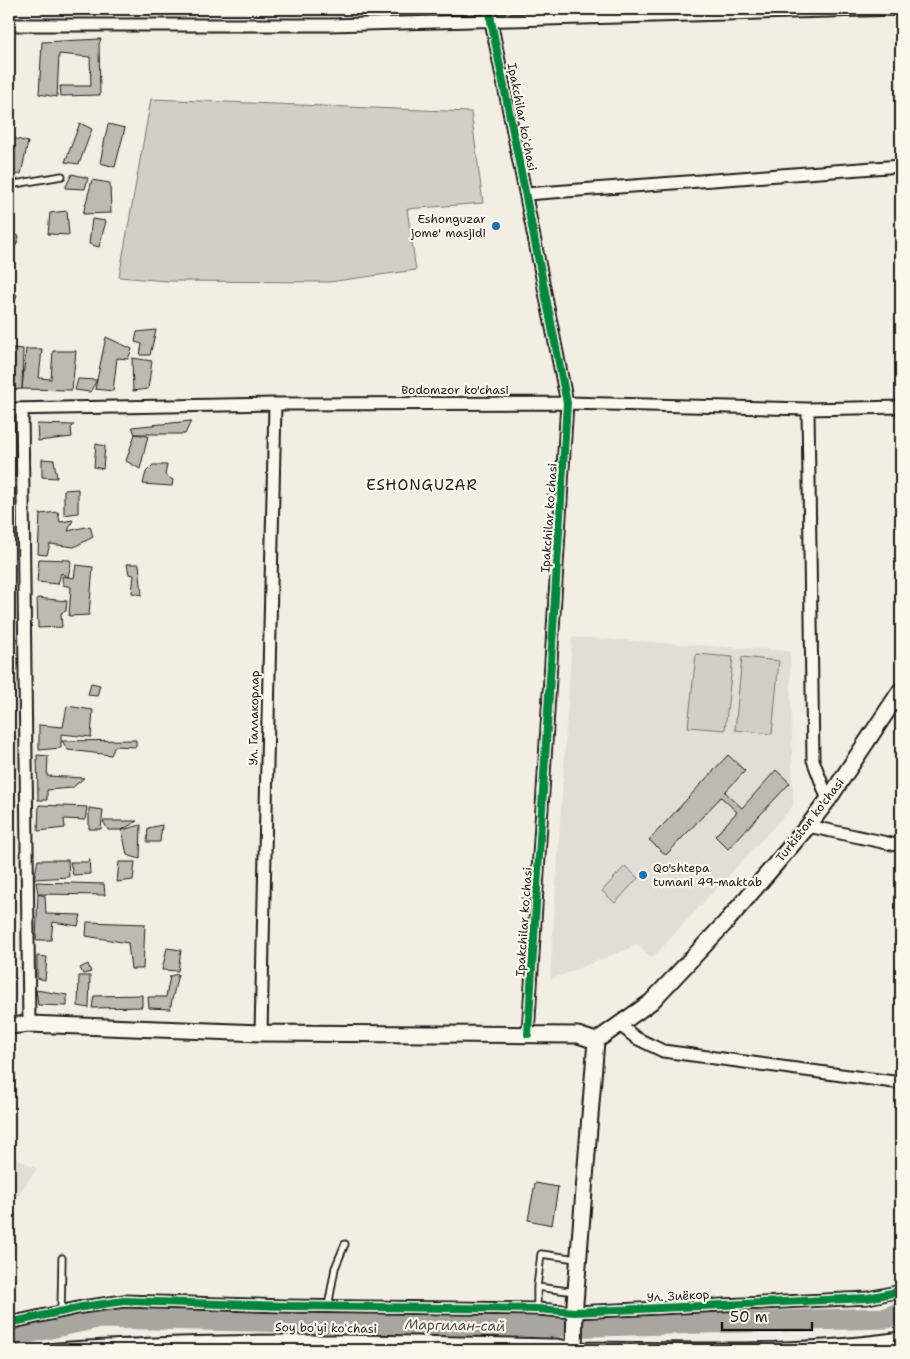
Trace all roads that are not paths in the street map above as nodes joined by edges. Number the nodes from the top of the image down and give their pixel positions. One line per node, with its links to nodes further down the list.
1 (490, 9): 3 (street, Ipakchilar koʻchasi)
2 (899, 9): 3 (street)
3 (491, 21): 4 (street); 8 (street, Ipakchilar koʻchasi)
4 (9, 25)
5 (901, 166): 8 (street)
6 (62, 176): 7 (lane)
7 (9, 185)
8 (526, 194): 9 (street, Ipakchilar koʻchasi)
9 (567, 403): 10 (street, Bodomzor ko'chasi); 14 (street, Bodomzor ko'chasi); 23 (street, Ipakchilar koʻchasi)
10 (275, 404): 12 (street, Bodomzor ko'chasi); 22 (street, Ул. Галлакорлар)
11 (901, 407): 14 (street, Bodomzor ko'chasi)
12 (22, 408): 13 (street, Bodomzor ko'chasi); 19 (street)
13 (9, 409)
14 (808, 409): 16 (street)
15 (899, 697): 16 (street, Turkiston ko'chasi)
16 (828, 800): 17 (street, Turkiston ko'chasi)
17 (808, 826): 18 (street); 21 (street, Turkiston ko'chasi)
18 (901, 846)
19 (29, 1024): 20 (street); 22 (street)
20 (9, 1026)
21 (620, 1026): 24 (street, Turkiston ko'chasi); 25 (street)
22 (261, 1033): 23 (street)
23 (528, 1034): 24 (street)
24 (596, 1041): 28 (street)
25 (901, 1083)
26 (345, 1244): 32 (lane)
27 (62, 1258): 34 (lane)
28 (579, 1259): 29 (lane); 31 (street)
29 (537, 1287): 31 (lane); 33 (lane)
30 (901, 1291): 31 (street, Ул. Зиёкор)
31 (575, 1302): 33 (street, Ул. Зиёкор); 37 (street)
32 (328, 1307): 33 (street, Ул. Зиёкор); 34 (street, Ул. Зиёкор)
33 (537, 1309)
34 (61, 1311): 35 (street, Ул. Зиёкор)
35 (9, 1323)
36 (901, 1338): 37 (street, Soy boʻyi koʻchasi)
37 (574, 1349): 38 (street, Soy boʻyi koʻchasi)
38 (49, 1350)

